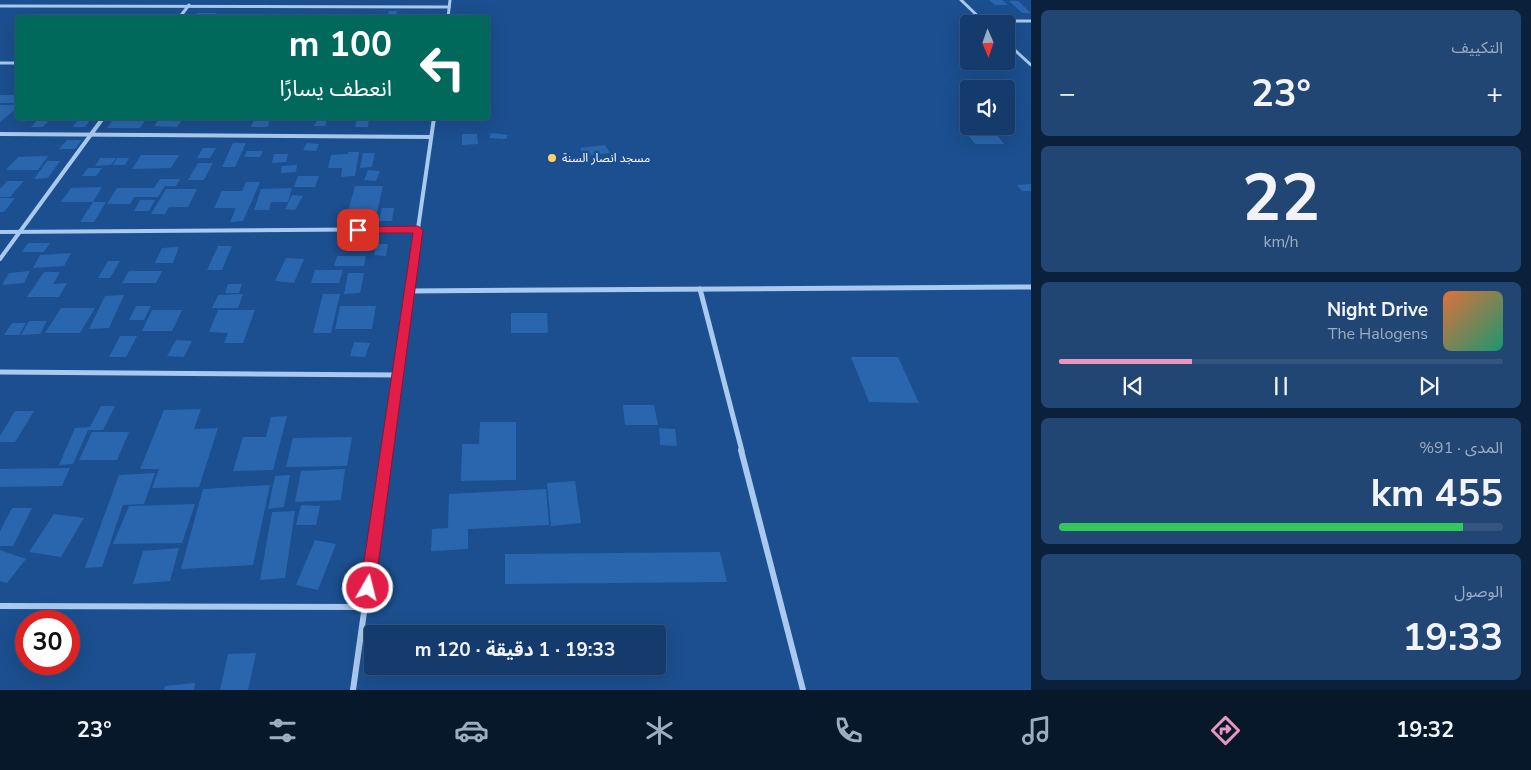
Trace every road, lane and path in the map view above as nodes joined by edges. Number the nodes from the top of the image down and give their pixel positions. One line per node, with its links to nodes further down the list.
1 (120, 0): 4 (street)
2 (450, 0): 7 (street)
3 (961, 0): 10 (street)
4 (115, 5): 5 (street); 6 (street)
5 (189, 5): 7 (street); 8 (street)
6 (0, 6)
7 (449, 7): 9 (street)
8 (181, 15)
9 (448, 15)
10 (977, 15)
11 (1031, 21): 12 (street)
12 (1015, 22)
13 (1015, 50): 16 (street)
14 (0, 63): 15 (street)
15 (15, 63)
16 (1031, 65)
17 (102, 120): 20 (street)
18 (434, 120): 21 (street)
19 (0, 134): 20 (street)
20 (91, 134): 21 (street); 24 (street)
21 (431, 136): 22 (street)
22 (418, 230): 24 (street); 28 (street)
23 (0, 232): 24 (street)
24 (20, 232): 25 (street)
25 (0, 259)
26 (1031, 287): 27 (street)
27 (700, 289): 28 (street); 34 (street)
28 (410, 291): 30 (street)
29 (0, 372): 30 (street)
30 (398, 375): 32 (street)
31 (0, 606): 32 (street)
32 (365, 607): 33 (street)
33 (353, 690)
34 (803, 690)

